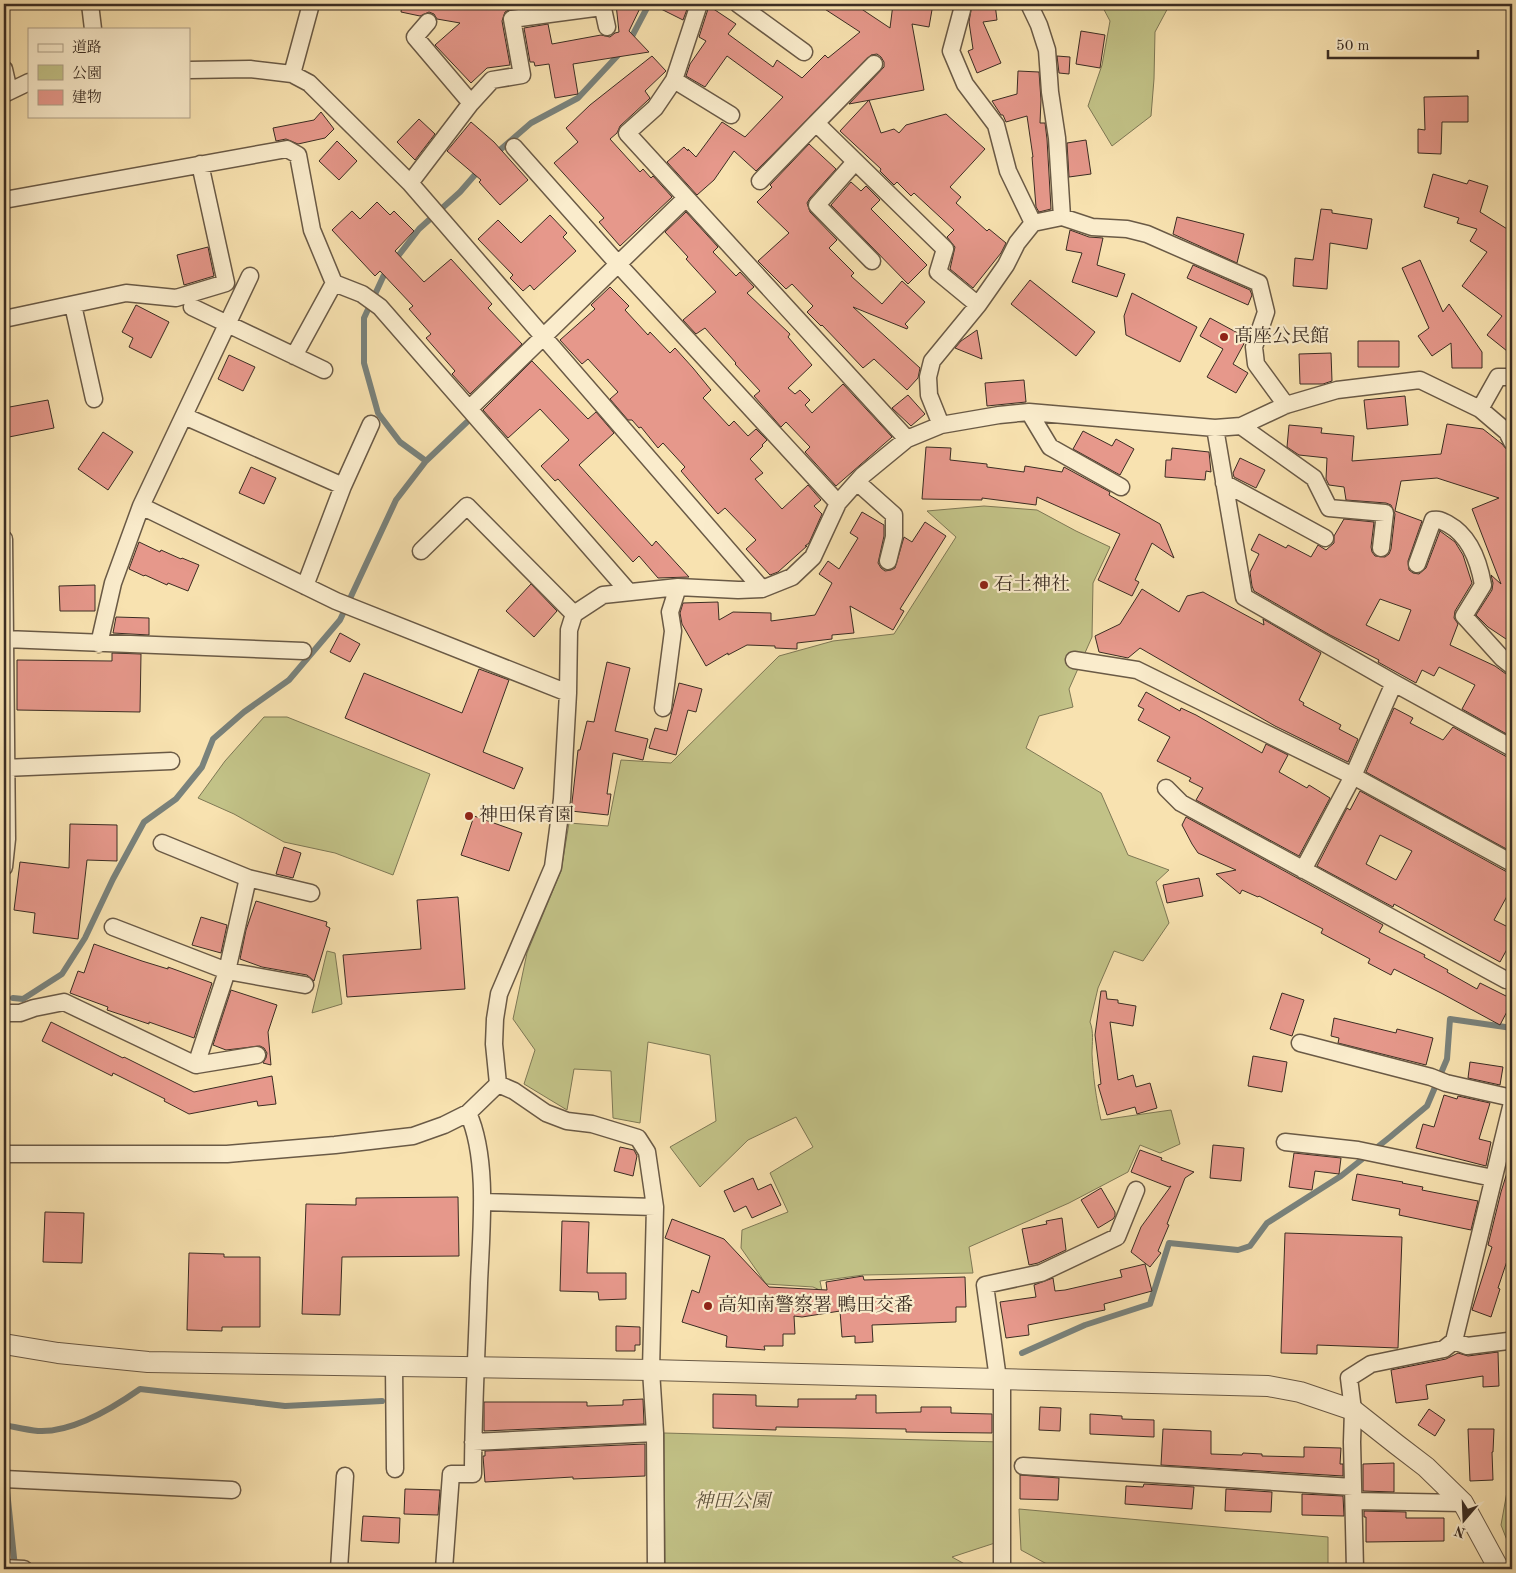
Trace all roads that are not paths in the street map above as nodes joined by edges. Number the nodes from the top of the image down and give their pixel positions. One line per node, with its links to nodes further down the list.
1 (90, 4): 10 (street)
2 (311, 4): 15 (street)
3 (699, 4): 16 (street)
4 (738, 4): 11 (street)
5 (962, 4): 30 (street)
6 (1030, 4): 29 (street)
7 (602, 6): 9 (street); 19 (street)
8 (428, 22): 19 (street)
9 (607, 27)
10 (93, 28)
11 (804, 52)
12 (874, 64): 21 (street)
13 (4, 69): 18 (street)
14 (190, 70): 15 (street)
15 (292, 74): 26 (street)
16 (674, 80): 20 (street); 27 (street)
17 (28, 82): 18 (street)
18 (6, 92)
19 (471, 103): 26 (street)
20 (731, 115)
21 (816, 123): 23 (street); 25 (street)
22 (514, 147): 32 (street)
23 (856, 162): 31 (street); 36 (street)
24 (200, 164): 28 (street); 34 (street); 35 (street)
25 (760, 181)
26 (410, 183): 40 (street)
27 (686, 198): 32 (street); 54 (street)
28 (4, 200)
29 (1062, 217): 30 (street); 45 (street)
30 (1033, 223): 36 (street)
31 (872, 261)
32 (618, 264): 40 (street); 60 (street)
33 (250, 276): 39 (street)
34 (334, 282): 41 (street); 46 (street)
35 (73, 305): 38 (street); 44 (street)
36 (978, 306): 51 (street)
37 (192, 308): 39 (street)
38 (4, 319)
39 (227, 324): 41 (street); 49 (street)
40 (544, 337): 46 (street); 70 (street)
41 (294, 356): 42 (street)
42 (324, 370)
43 (1512, 377): 47 (street)
44 (94, 399)
45 (1286, 405): 47 (street); 52 (street)
46 (470, 408): 71 (street)
47 (1480, 409): 55 (street)
48 (1029, 412): 51 (street); 53 (street); 59 (street)
49 (184, 416): 58 (street); 61 (street)
50 (371, 424): 58 (street)
51 (942, 425): 54 (street)
52 (1241, 426): 53 (street); 64 (street)
53 (1215, 428): 57 (street)
54 (907, 440): 56 (street)
55 (1512, 442)
56 (857, 482): 60 (street); 66 (street)
57 (1224, 483): 62 (street); 78 (street)
58 (343, 486): 68 (street)
59 (1121, 487)
60 (838, 503): 70 (street)
61 (141, 506): 68 (street); 74 (street)
62 (1325, 538)
63 (4, 539): 73 (street)
64 (1381, 548)
65 (421, 552): 72 (street)
66 (888, 561)
67 (1417, 564): 77 (street)
68 (305, 586): 79 (street)
69 (678, 587): 70 (street); 71 (street); 80 (street)
70 (762, 589)
71 (628, 591): 72 (street)
72 (574, 614): 79 (street)
73 (5, 639): 74 (street); 83 (street)
74 (99, 644): 75 (street)
75 (303, 651)
76 (1074, 660): 84 (street)
77 (1512, 666)
78 (1394, 683): 81 (street); 84 (street)
79 (568, 693): 101 (street)
80 (662, 708)
81 (1512, 748)
82 (171, 760): 83 (street)
83 (5, 768): 86 (street)
84 (1353, 776): 88 (street); 90 (street)
85 (1166, 788): 90 (street)
86 (6, 839): 89 (street)
87 (162, 843): 91 (street)
88 (1512, 864)
89 (4, 867)
90 (1303, 870): 95 (street)
91 (248, 878): 92 (street); 94 (street)
92 (311, 893)
93 (113, 927): 94 (street)
94 (227, 971): 96 (street); 100 (street)
95 (1509, 980)
96 (305, 985)
97 (4, 1013): 100 (street)
98 (1300, 1043): 102 (street)
99 (257, 1055): 100 (street)
100 (196, 1065)
101 (498, 1084): 104 (street); 110 (street)
102 (1512, 1098)
103 (1512, 1103): 107 (street)
104 (468, 1113): 106 (street); 109 (street)
105 (1285, 1142): 107 (street)
106 (4, 1154)
107 (1493, 1178): 111 (street)
108 (1136, 1190): 117 (street)
109 (482, 1202): 110 (street); 115 (street)
110 (655, 1207): 116 (street)
111 (1454, 1341): 112 (street); 118 (street)
112 (1512, 1342)
113 (4, 1344): 114 (street)
114 (394, 1366): 115 (street); 122 (street)
115 (476, 1368): 116 (street); 120 (street)
116 (652, 1370): 117 (street); 119 (street)
117 (1000, 1379): 118 (street); 131 (street)
118 (1353, 1410): 126 (street); 127 (street)
119 (655, 1433): 120 (street); 130 (street)
120 (473, 1442): 129 (street)
121 (1024, 1466): 126 (street)
122 (395, 1469)
123 (345, 1476): 128 (street)
124 (9, 1480): 125 (street)
125 (232, 1490)
126 (1353, 1494): 127 (street); 132 (street)
127 (1463, 1504): 133 (street)
128 (339, 1569)
129 (444, 1569)
130 (656, 1569)
131 (1002, 1569)
132 (1355, 1569)
133 (1499, 1569)

